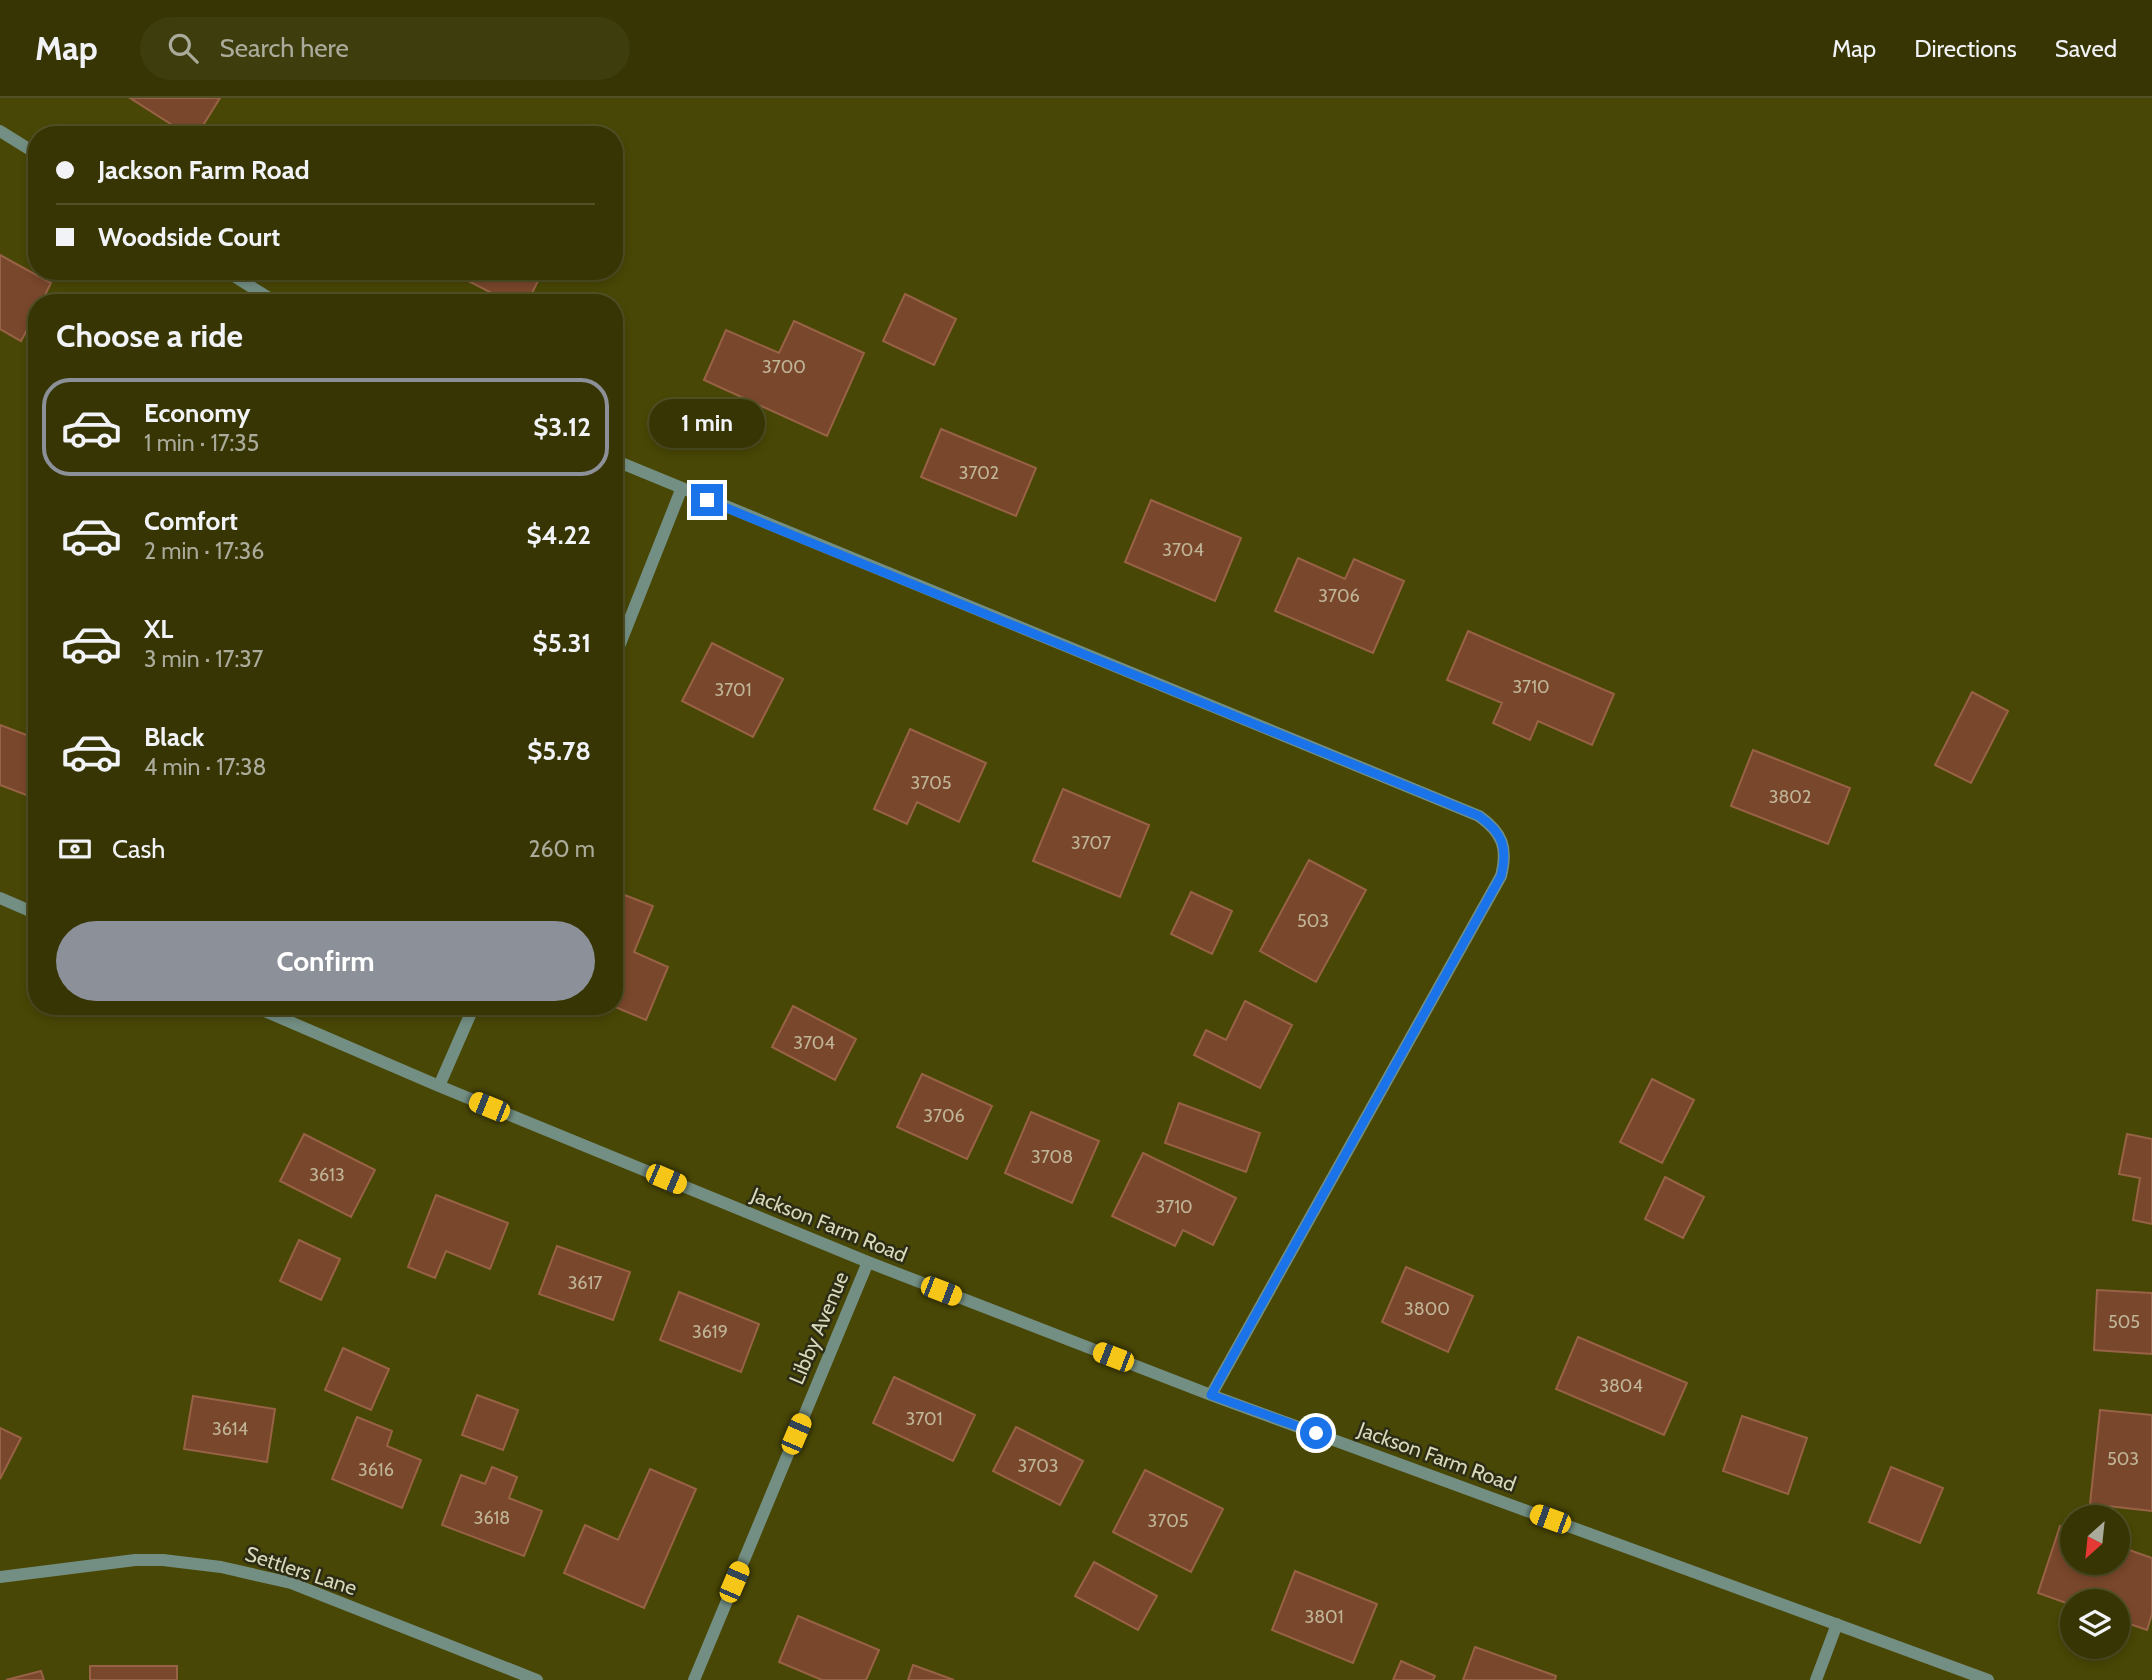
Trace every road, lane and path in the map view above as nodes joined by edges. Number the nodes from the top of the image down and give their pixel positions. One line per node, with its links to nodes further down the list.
1 (0, 131): 2 (street)
2 (28, 148)
3 (240, 280): 4 (street)
4 (263, 294)
5 (623, 464): 6 (street)
6 (681, 490): 7 (street); 14 (street)
7 (623, 636)
8 (0, 898): 9 (street)
9 (28, 910)
10 (274, 1015): 12 (street, Jackson Farm Road)
11 (470, 1015): 12 (street)
12 (439, 1086): 13 (street, Jackson Farm Road)
13 (868, 1262): 14 (street, Jackson Farm Road); 18 (street, Libby Avenue)
14 (1211, 1395): 16 (street, Jackson Farm Road)
15 (0, 1577): 17 (street, Settlers Lane)
16 (1837, 1624): 19 (street); 20 (street, Jackson Farm Road)
17 (537, 1680)
18 (694, 1680)
19 (1816, 1680)
20 (1988, 1680)

